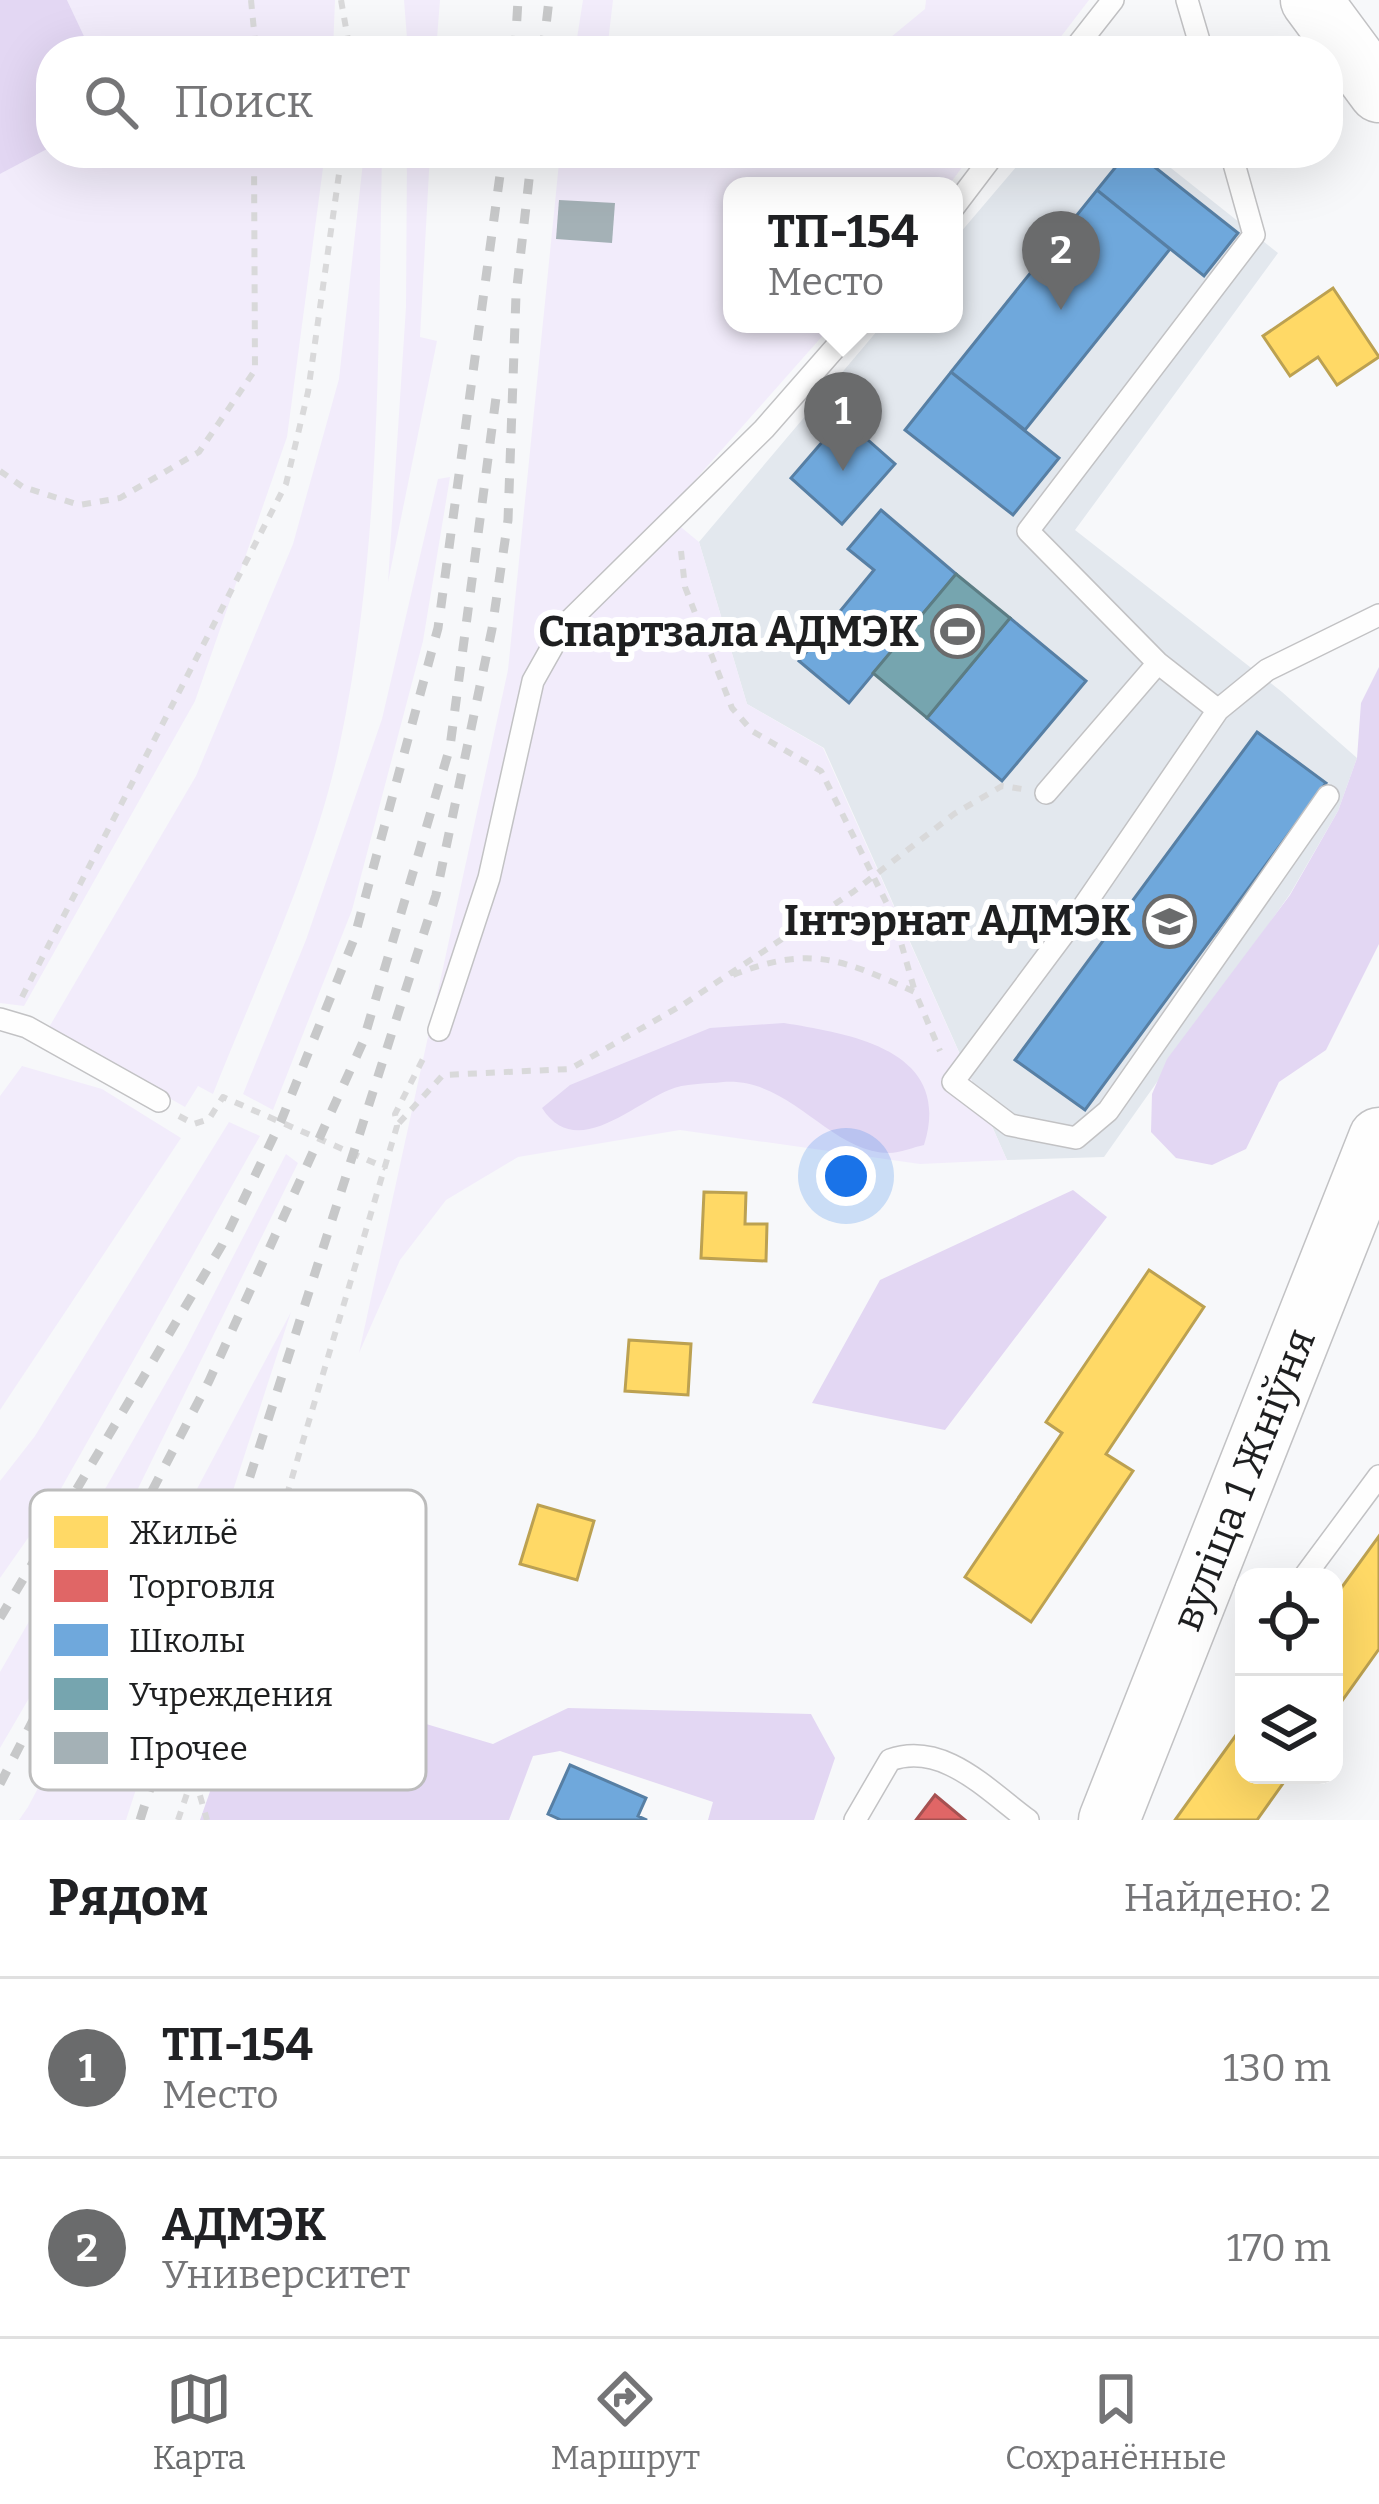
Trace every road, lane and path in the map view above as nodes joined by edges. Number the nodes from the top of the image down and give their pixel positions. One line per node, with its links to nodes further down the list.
1 (251, 0): 6 (path)
2 (341, 0): 7 (path)
3 (1113, 0): 8 (lane)
4 (1187, 0): 9 (lane)
5 (1311, 0): 10 (main road)
6 (255, 36)
7 (347, 36)
8 (1085, 36)
9 (1198, 36)
10 (1338, 36)
11 (1343, 43): 12 (main road)
12 (1379, 92)
13 (254, 168): 19 (path)
14 (340, 168): 29 (path)
15 (984, 168): 17 (lane)
16 (1235, 168): 22 (lane)
17 (963, 195)
18 (848, 333): 20 (lane)
19 (0, 471)
20 (688, 507): 26 (path); 30 (lane)
21 (1379, 615): 23 (lane)
22 (1158, 663): 23 (lane); 24 (lane)
23 (1219, 710): 31 (lane)
24 (1046, 794): 26 (path)
25 (1328, 796): 31 (lane)
26 (872, 874): 27 (path); 28 (path)
27 (719, 981): 28 (path); 33 (path)
28 (915, 992): 31 (path)
29 (4, 1020): 32 (lane)
30 (439, 1030): 33 (path)
31 (953, 1082)
32 (159, 1101): 35 (path)
33 (397, 1126): 35 (path)
34 (1379, 1138): 45 (main road, вуліца 1 Жніўня)
35 (386, 1168): 37 (path)
36 (1379, 1476): 38 (lane)
37 (289, 1490)
38 (1311, 1568)
39 (189, 1790): 41 (path)
40 (198, 1790): 42 (path)
41 (178, 1820)
42 (207, 1820)
43 (855, 1820): 44 (lane)
44 (1028, 1820)
45 (1109, 1820)

